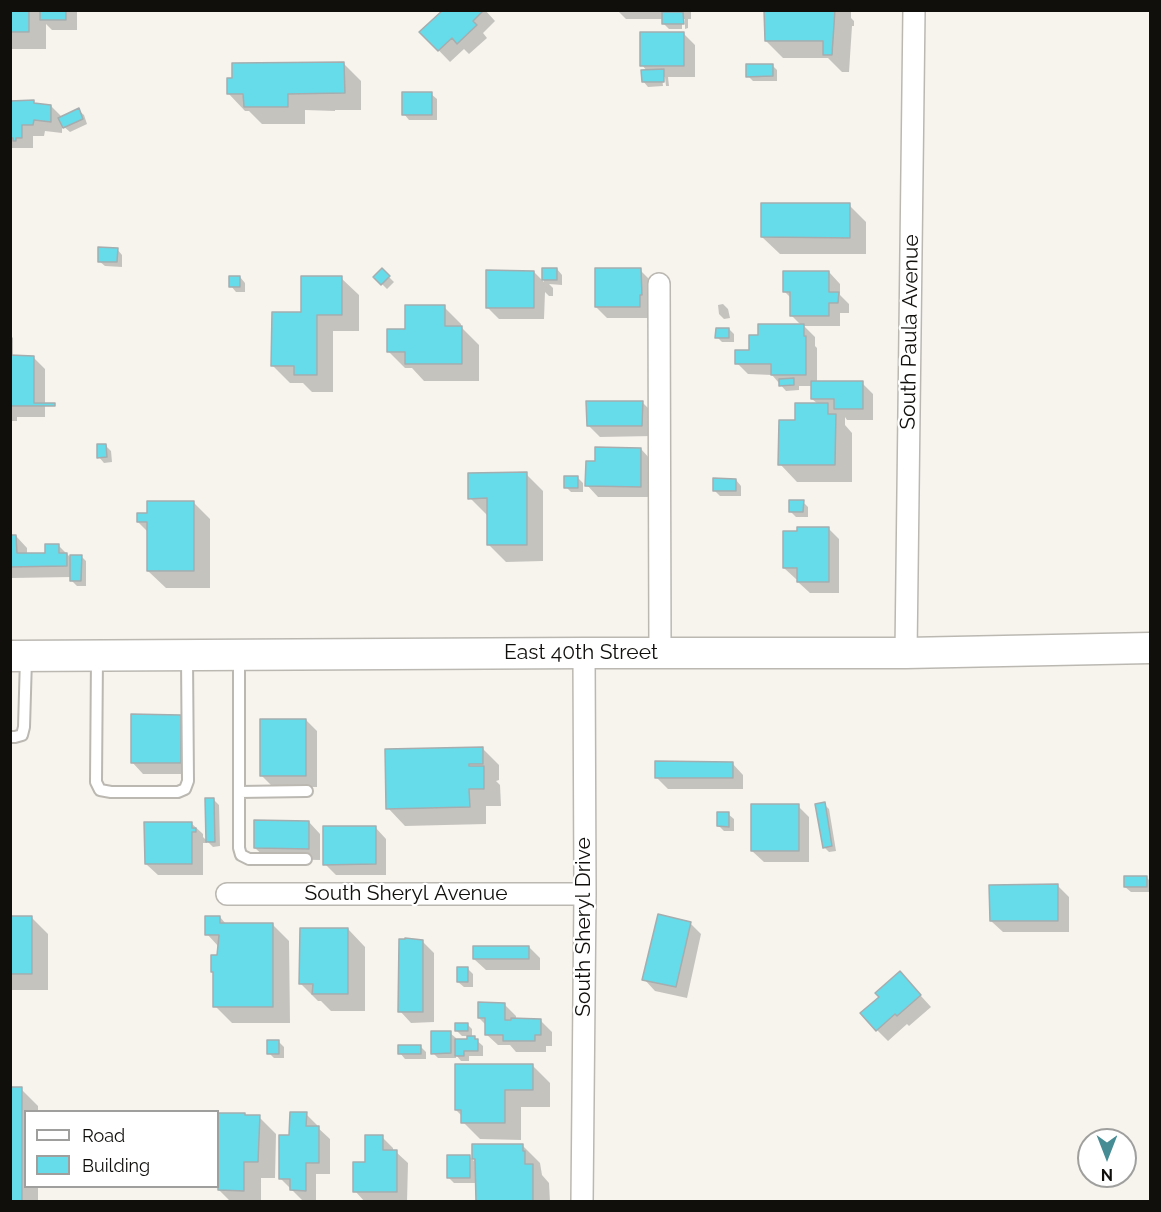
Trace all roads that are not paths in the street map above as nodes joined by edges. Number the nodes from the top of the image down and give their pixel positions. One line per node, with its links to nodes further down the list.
1 (914, 10): 6 (street, South Paula Avenue)
2 (659, 284): 5 (street)
3 (1150, 648): 6 (main road, East 40th Street)
4 (584, 652): 5 (main road, East 40th Street); 8 (main road, East 40th Street); 16 (street, South Sheryl Drive)
5 (660, 652): 6 (main road, East 40th Street)
6 (906, 652)
7 (187, 655): 8 (main road, East 40th Street); 10 (main road, East 40th Street); 10 (lane)
8 (239, 655): 13 (lane)
9 (18, 656): 10 (main road, East 40th Street); 11 (lane)
10 (97, 656)
11 (10, 738)
12 (307, 791): 13 (lane)
13 (239, 792): 14 (lane)
14 (306, 859)
15 (227, 894): 16 (street, South Sheryl Avenue)
16 (585, 894): 17 (street, South Sheryl Drive)
17 (582, 1202)

